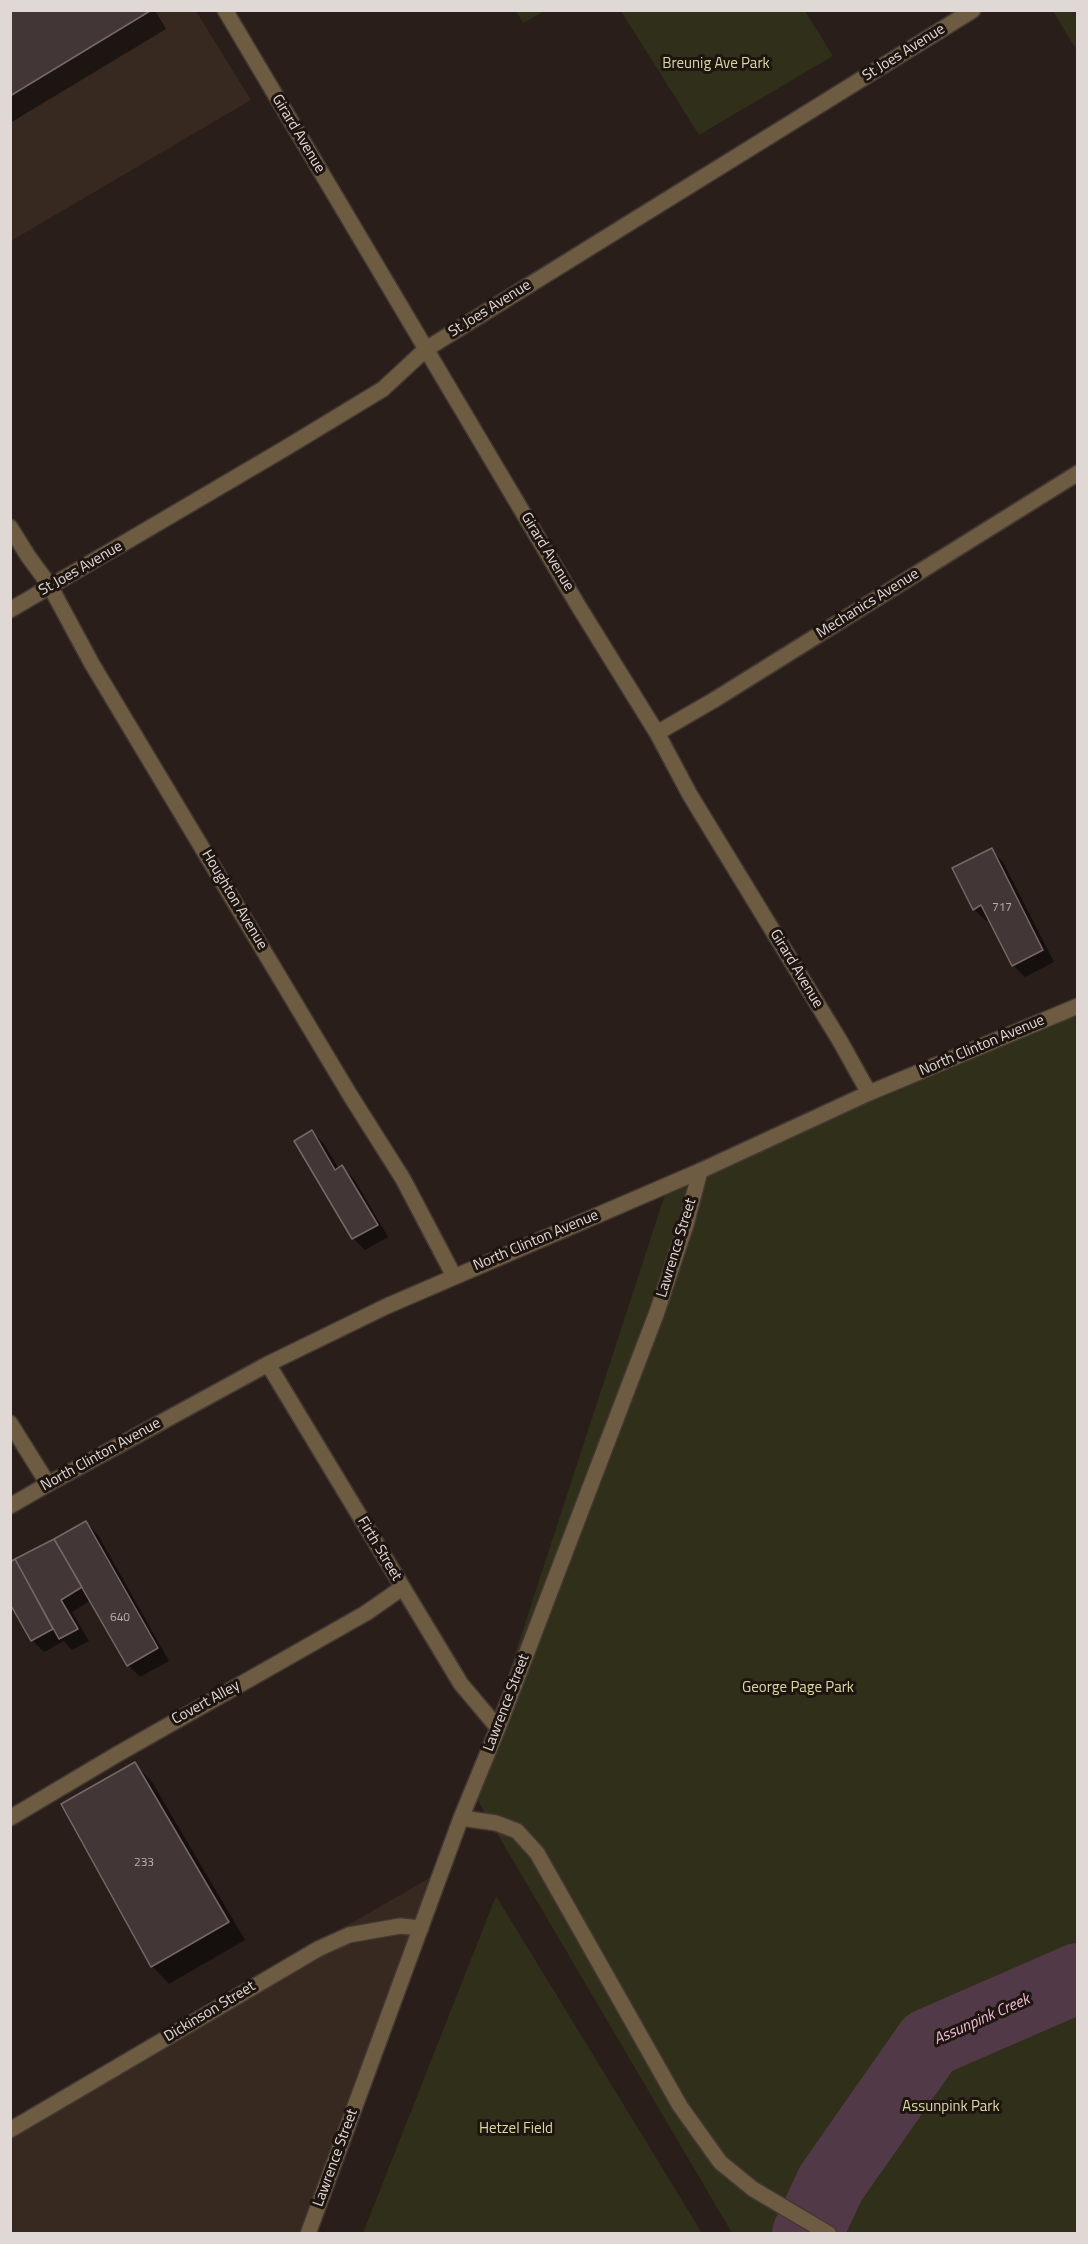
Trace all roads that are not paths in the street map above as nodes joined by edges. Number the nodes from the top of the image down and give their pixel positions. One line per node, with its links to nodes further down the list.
1 (225, 10): 3 (street, Girard Avenue)
2 (973, 10): 3 (street, St Joes Avenue)
3 (426, 349): 6 (street, St Joes Avenue); 8 (street, Girard Avenue)
4 (1077, 473): 8 (street, Mechanics Avenue)
5 (10, 527): 6 (street, Houghton Avenue)
6 (50, 586): 7 (street, St Joes Avenue); 12 (street, Houghton Avenue)
7 (10, 610)
8 (657, 734): 10 (street, Girard Avenue)
9 (1077, 1006): 10 (street, North Clinton Avenue)
10 (869, 1093): 11 (street, North Clinton Avenue)
11 (700, 1172): 12 (street, North Clinton Avenue); 18 (street, Lawrence Street)
12 (453, 1276): 13 (street, North Clinton Avenue)
13 (268, 1364): 15 (street, North Clinton Avenue); 17 (street, Firth Street)
14 (10, 1423): 15 (street)
15 (48, 1484): 16 (street, North Clinton Avenue)
16 (10, 1506)
17 (402, 1588): 18 (street, Firth Street); 19 (street, Covert Alley)
18 (498, 1728): 20 (street, Lawrence Street)
19 (10, 1818)
20 (462, 1818): 21 (street, Lawrence Street); 24 (street)
21 (421, 1928): 22 (street, Dickinson Street); 23 (street, Lawrence Street)
22 (10, 2130)
23 (308, 2234)
24 (829, 2234)

